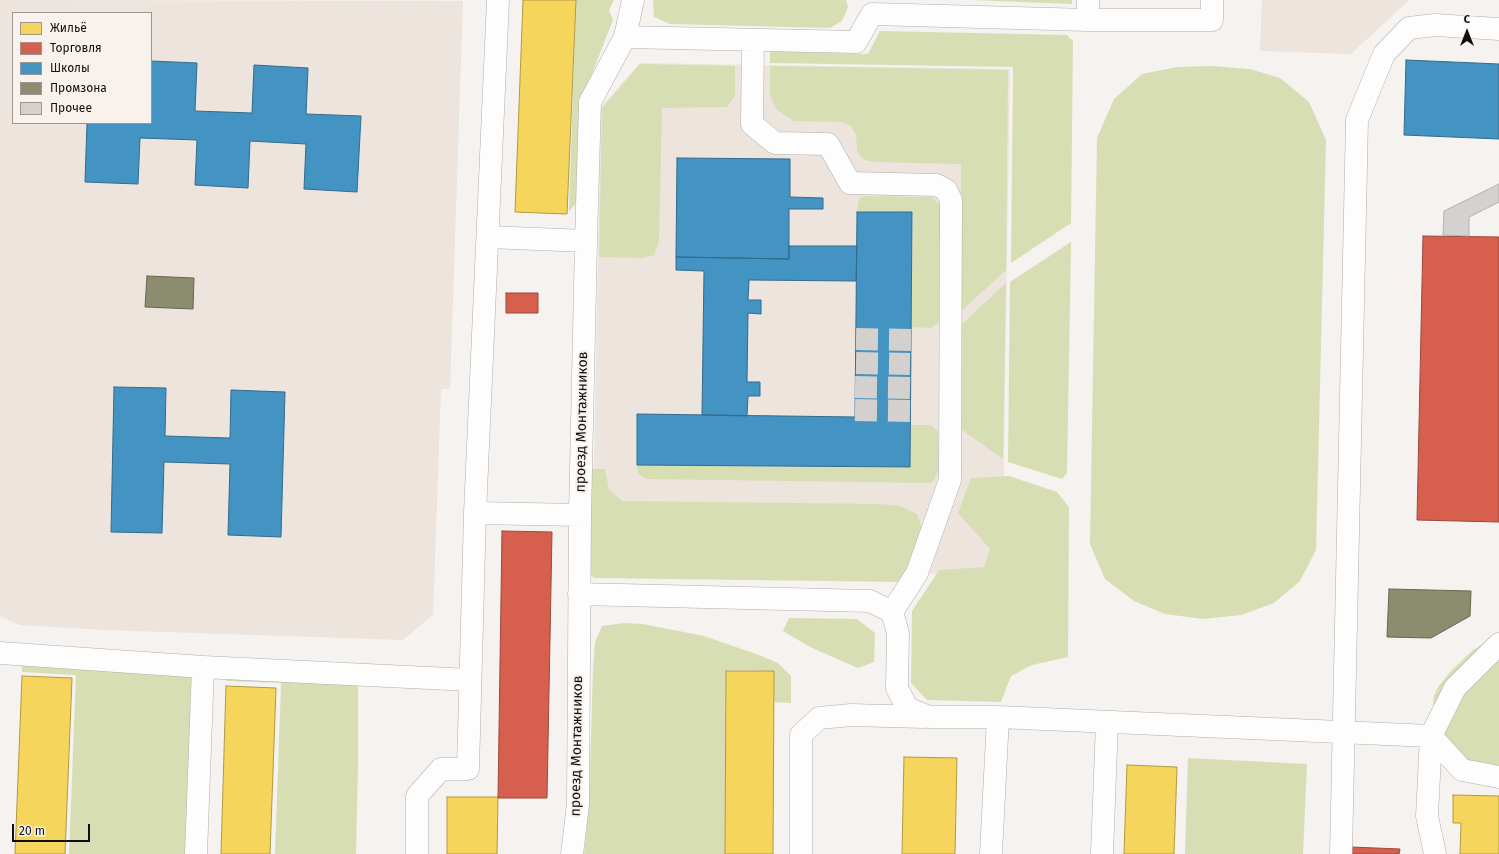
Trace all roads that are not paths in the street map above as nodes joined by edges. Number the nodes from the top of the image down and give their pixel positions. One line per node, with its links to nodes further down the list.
1 (498, 0): 9 (street)
2 (633, 0): 7 (street, проезд Монтажников)
3 (1212, 0): 5 (street)
4 (872, 7): 5 (street); 8 (street)
5 (1088, 10)
6 (1499, 29): 22 (street)
7 (625, 37): 8 (street); 10 (street, проезд Монтажников)
8 (753, 40): 14 (street)
9 (488, 237): 10 (street); 11 (street)
10 (586, 241): 12 (street, проезд Монтажников)
11 (476, 514): 12 (street); 18 (street)
12 (580, 515): 13 (street, проезд Монтажников)
13 (579, 594): 14 (street); 27 (street, проезд Монтажников)
14 (892, 612): 19 (street)
15 (1499, 644): 23 (street)
16 (0, 653): 17 (street)
17 (203, 667): 18 (street); 25 (street)
18 (470, 680): 26 (street)
19 (929, 717): 20 (street); 28 (street)
20 (998, 717): 21 (street); 29 (street)
21 (1107, 722): 22 (street); 30 (street)
22 (1343, 732): 23 (street); 31 (street)
23 (1431, 736): 24 (street); 32 (street)
24 (1499, 777)
25 (196, 854)
26 (417, 854)
27 (572, 854)
28 (801, 854)
29 (991, 854)
30 (1102, 854)
31 (1341, 854)
32 (1435, 854)

